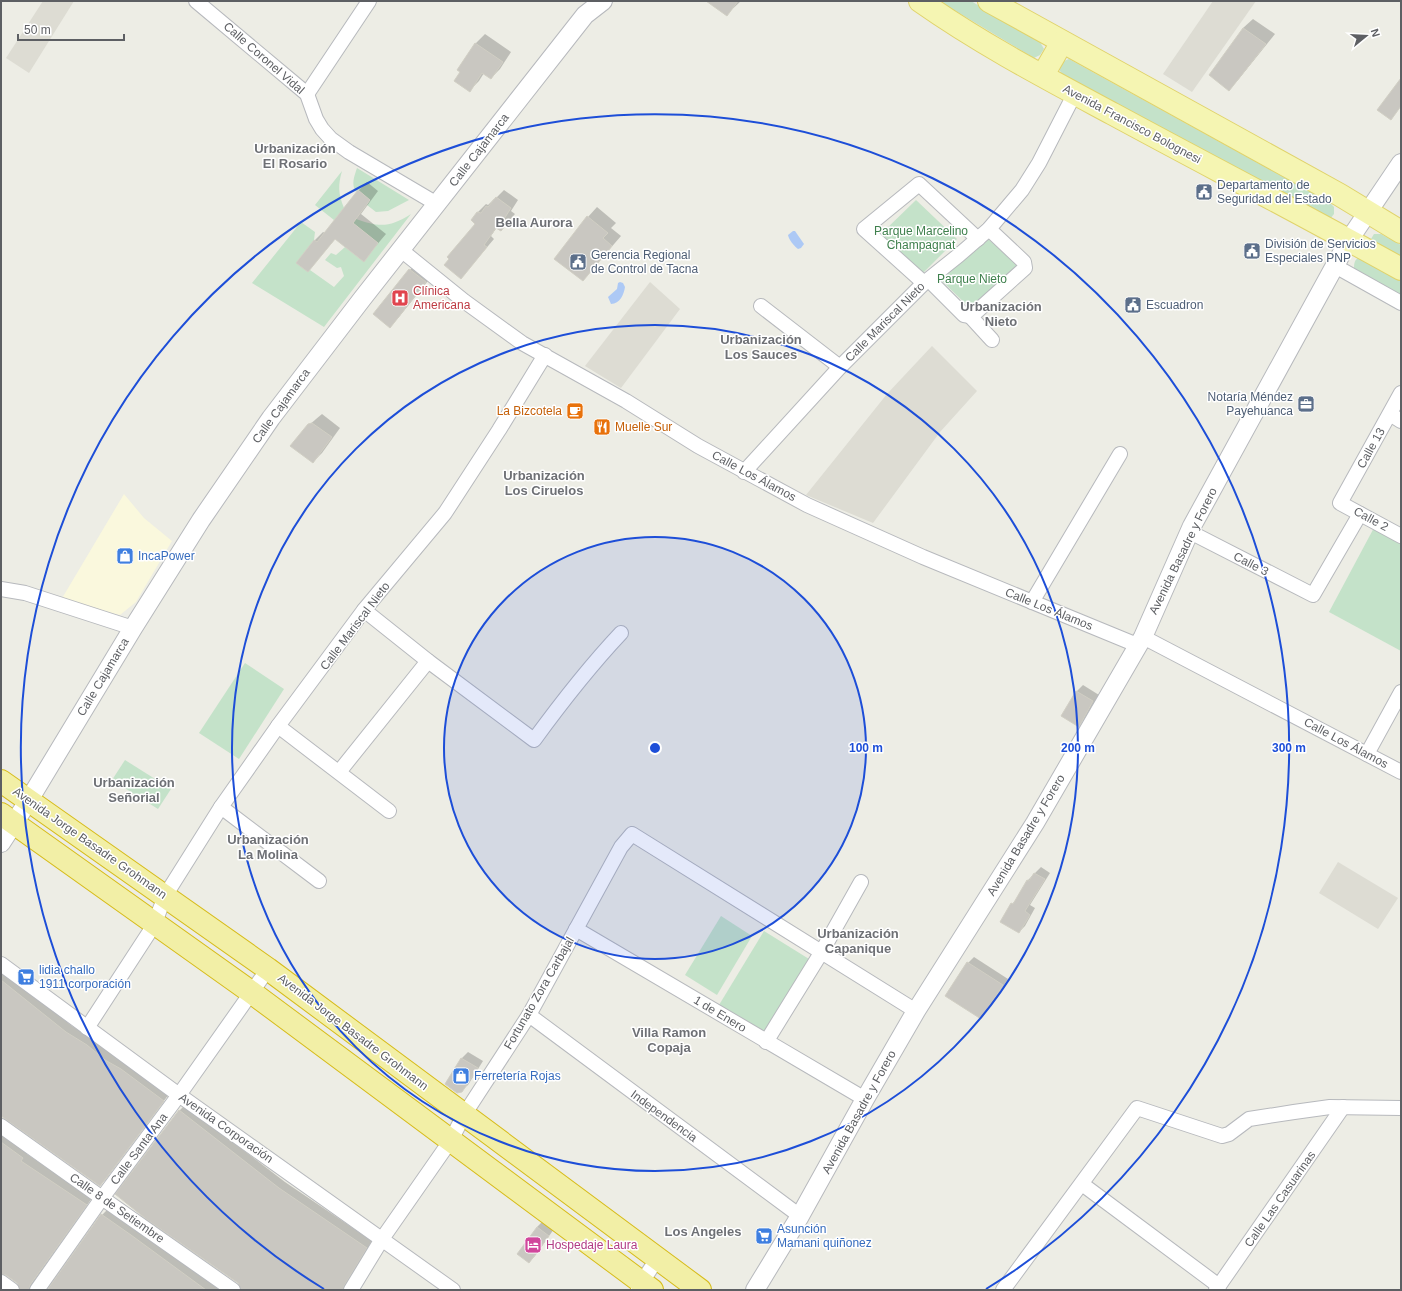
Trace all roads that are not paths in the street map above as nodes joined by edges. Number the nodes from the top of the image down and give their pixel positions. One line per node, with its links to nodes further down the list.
1 (196, 1): 9 (street, Calle Coronel Vidal)
2 (369, 1): 9 (street)
3 (603, 1): 11 (street, Calle Cajamarca)
4 (920, 1): 7 (main road, Avenida Francisco Bolognesi)
5 (989, 1): 6 (main road)
6 (1062, 42): 7 (main road); 12 (main road)
7 (1043, 75): 8 (main road, Avenida Francisco Bolognesi)
8 (1075, 93): 13 (street, Calle Mariscal Nieto); 16 (main road, Avenida Francisco Bolognesi)
9 (307, 94): 11 (street, Calle Coronel Vidal)
10 (1401, 163): 12 (street, Avenida Basadre y Forero)
11 (437, 204): 17 (street, Calle Cajamarca)
12 (1367, 212): 14 (main road); 16 (street, Avenida Basadre y Forero)
13 (989, 229): 15 (street, Calle Mariscal Nieto); 23 (street)
14 (1401, 232)
15 (978, 239): 20 (street, Calle Mariscal Nieto); 20 (street)
16 (1349, 240): 18 (street, Avenida Basadre y Forero); 19 (main road, Avenida Francisco Bolognesi)
17 (401, 250): 25 (street, Calle Los Álamos); 38 (street, Calle Cajamarca)
18 (1335, 266): 21 (street); 33 (street, Avenida Basadre y Forero)
19 (1401, 269)
20 (926, 282): 23 (street); 26 (street, Calle Mariscal Nieto)
21 (1401, 304)
22 (761, 306): 26 (street)
23 (970, 316): 24 (street)
24 (992, 340)
25 (545, 356): 30 (street, Calle Los Álamos); 37 (street, Calle Mariscal Nieto)
26 (840, 367): 30 (street, Calle Mariscal Nieto)
27 (1401, 393): 28 (street, Calle 13)
28 (1395, 418): 31 (street, Calle 13)
29 (1120, 454): 36 (street)
30 (744, 472): 36 (street, Calle Los Álamos)
31 (1340, 503): 32 (street, Calle 2)
32 (1360, 514): 33 (street, Calle 3); 34 (street, Calle 2)
33 (1190, 532): 40 (street, Avenida Basadre y Forero)
34 (1401, 536)
35 (1, 589): 38 (street)
36 (1032, 602): 40 (street, Calle Los Álamos)
37 (364, 610): 41 (street); 43 (street, Calle Mariscal Nieto)
38 (132, 628): 48 (street, Calle Cajamarca)
39 (621, 633): 41 (street)
40 (1140, 641): 44 (street, Calle Los Álamos); 62 (street, Avenida Basadre y Forero)
41 (428, 661): 45 (street)
42 (1401, 692): 44 (street)
43 (278, 726): 45 (street); 49 (street, Calle Mariscal Nieto)
44 (1367, 754): 46 (street, Calle Los Álamos)
45 (340, 772): 50 (street)
46 (1401, 772)
47 (1, 781): 48 (highway, Avenida Jorge Basadre Grohmann)
48 (30, 800): 51 (street, Calle Cajamarca); 55 (highway, Avenida Jorge Basadre Grohmann)
49 (221, 807): 53 (street); 55 (street, Calle Mariscal Nieto)
50 (389, 811)
51 (8, 819): 52 (street, Calle Cajamarca); 56 (highway)
52 (1, 843)
53 (319, 881)
54 (861, 882): 58 (street)
55 (165, 896): 56 (street, Calle Mariscal Nieto); 60 (highway, Avenida Jorge Basadre Grohmann)
56 (154, 925): 61 (highway); 64 (street, Calle Mariscal Nieto)
57 (576, 929): 58 (street, Fortunato Zora Carbajal); 63 (street, Fortunato Zora Carbajal); 65 (street, 1 de Enero)
58 (821, 953): 62 (street); 65 (street)
59 (1, 964): 64 (street, Avenida Corporación)
60 (268, 969): 61 (street, Calle Santa Ana); 70 (highway, Avenida Jorge Basadre Grohmann)
61 (250, 992): 66 (street, Calle Santa Ana); 72 (highway)
62 (916, 1011): 67 (street, Avenida Basadre y Forero)
63 (529, 1015): 70 (street, Fortunato Zora Carbajal); 75 (street, Independencia)
64 (87, 1028): 66 (street, Avenida Corporación)
65 (766, 1042): 67 (street, 1 de Enero)
66 (179, 1095): 74 (street, Calle Santa Ana); 76 (street, Avenida Corporación)
67 (865, 1099): 75 (street, Avenida Basadre y Forero)
68 (1343, 1107): 69 (street); 73 (street); 80 (street, Calle Las Casuarinas)
69 (1401, 1108)
70 (464, 1115): 72 (street, Fortunato Zora Carbajal); 77 (highway, Avenida Jorge Basadre Grohmann)
71 (1, 1126): 74 (street, Calle 8 de Setiembre)
72 (451, 1140): 76 (street, Fortunato Zora Carbajal); 79 (highway)
73 (1082, 1184): 80 (street); 88 (street)
74 (102, 1198): 82 (street, Calle Santa Ana); 83 (street, Calle 8 de Setiembre)
75 (800, 1216): 87 (street, Avenida Basadre y Forero)
76 (382, 1239): 84 (street, Fortunato Zora Carbajal); 85 (street, Avenida Corporación)
77 (657, 1259): 79 (street); 86 (highway, Avenida Jorge Basadre Grohmann)
78 (1, 1282): 81 (street)
79 (643, 1287)
80 (1218, 1288)
81 (12, 1290)
82 (37, 1290)
83 (233, 1290)
84 (351, 1290)
85 (453, 1290)
86 (700, 1290)
87 (755, 1290)
88 (1003, 1290)

